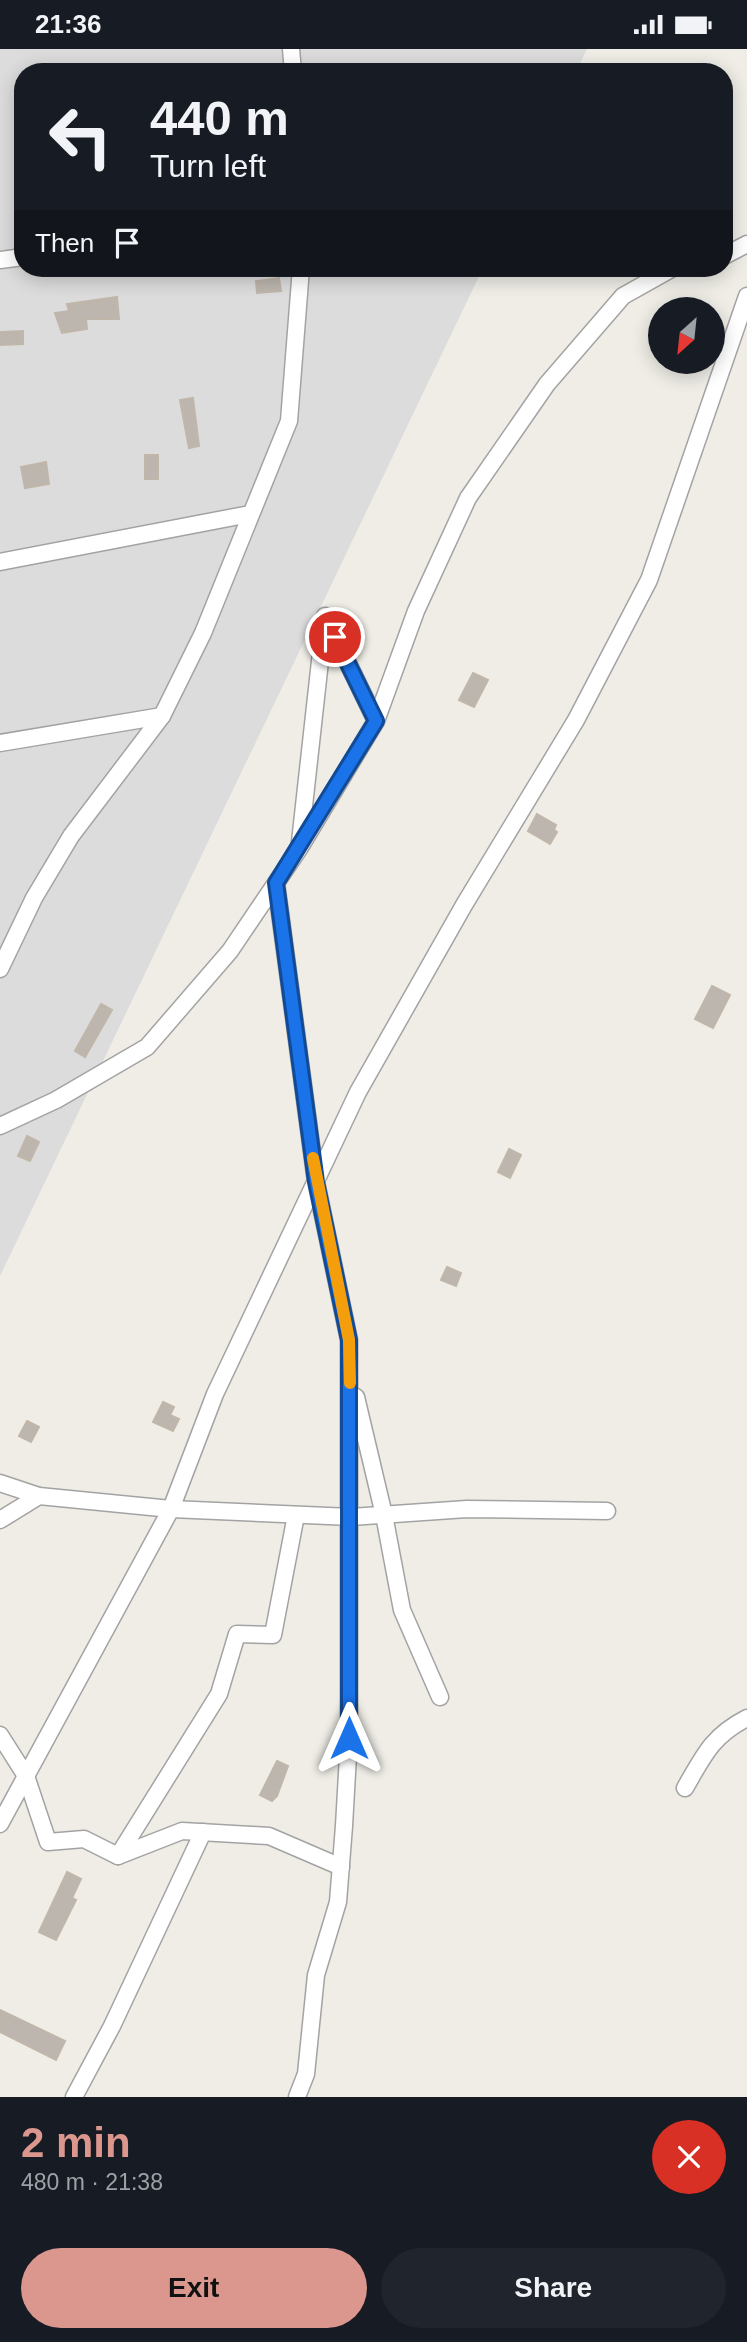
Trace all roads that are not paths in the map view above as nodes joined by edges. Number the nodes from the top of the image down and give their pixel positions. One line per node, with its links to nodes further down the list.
1 (300, 277): 4 (street)
2 (657, 277): 7 (street)
3 (747, 296): 13 (street)
4 (250, 515): 5 (street); 6 (street)
5 (0, 562)
6 (162, 716): 8 (street); 11 (street)
7 (376, 721): 9 (street); 9 (street)
8 (0, 743)
9 (299, 849): 10 (street)
10 (276, 883): 12 (street); 13 (street)
11 (0, 969)
12 (0, 1126)
13 (316, 1182): 14 (street); 17 (street)
14 (349, 1372): 20 (street); 21 (street)
15 (0, 1483): 16 (street)
16 (39, 1496): 17 (street); 22 (street)
17 (171, 1509): 19 (street); 26 (street)
18 (607, 1511): 20 (street)
19 (296, 1515): 21 (street); 30 (street)
20 (384, 1515): 21 (street); 23 (street)
21 (351, 1517): 31 (street)
22 (0, 1520)
23 (440, 1697)
24 (747, 1718): 27 (street)
25 (0, 1735): 26 (street)
26 (26, 1776): 28 (street); 30 (street)
27 (685, 1788)
28 (0, 1824)
29 (203, 1832): 30 (street); 31 (street); 32 (street)
30 (118, 1856)
31 (341, 1867): 33 (street)
32 (74, 2097)
33 (297, 2097)

